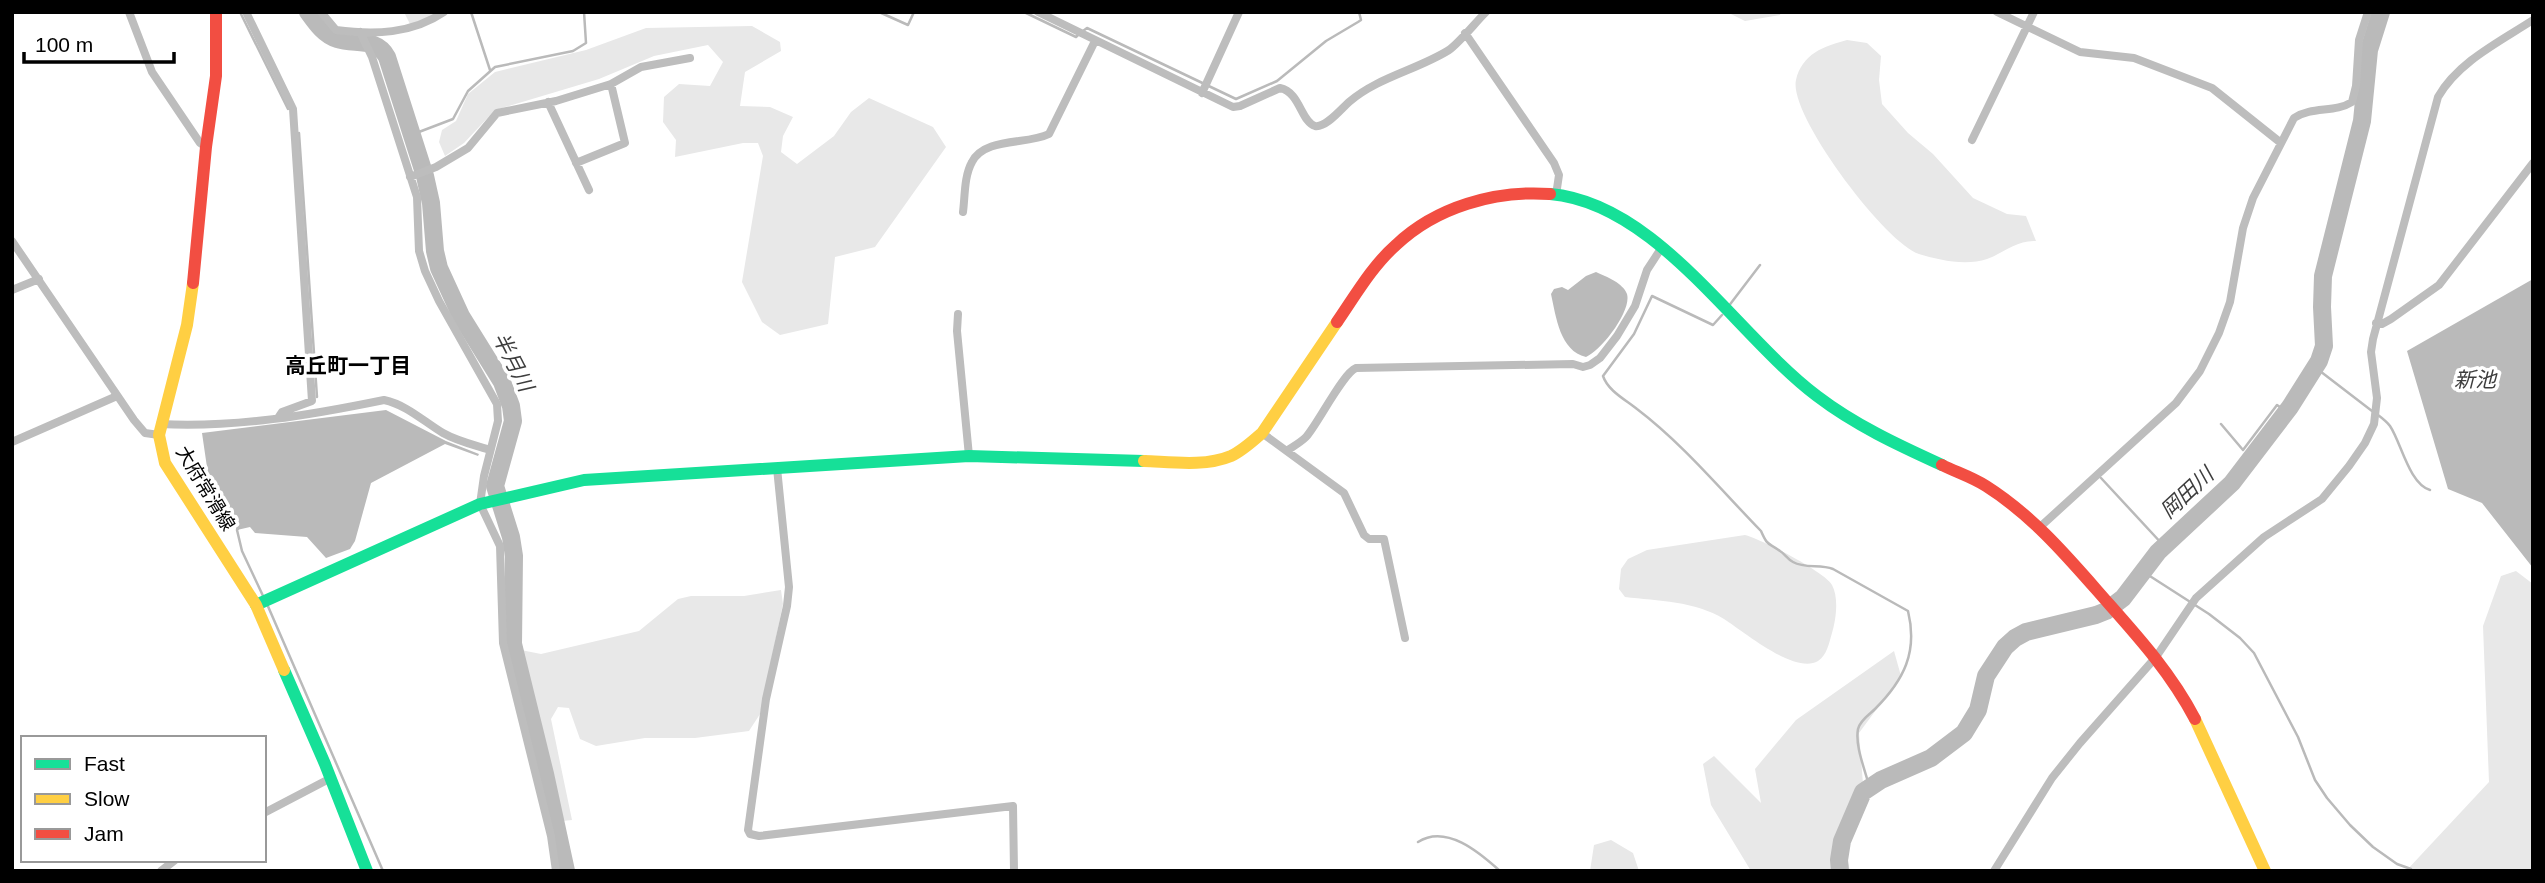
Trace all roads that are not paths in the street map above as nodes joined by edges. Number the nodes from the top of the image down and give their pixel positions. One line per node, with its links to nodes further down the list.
1 (129, 12): 23 (street)
2 (216, 12): 23 (street)
3 (246, 12): 37 (street)
4 (321, 12): 15 (street)
5 (444, 12): 15 (street)
6 (1038, 12): 16 (street)
7 (1239, 12): 19 (street)
8 (1486, 12): 14 (street)
9 (1997, 12): 13 (street)
10 (2034, 12): 13 (street)
11 (2368, 12): 22 (street)
12 (2533, 20): 35 (street)
13 (2028, 26): 21 (street); 22 (street)
14 (1465, 33): 19 (street); 28 (street)
15 (361, 35): 26 (street)
16 (1095, 41): 19 (street); 29 (street)
17 (690, 58): 18 (street)
18 (611, 84): 20 (street); 24 (street)
19 (1202, 93)
20 (548, 102): 24 (street); 26 (street)
21 (1972, 140)
22 (2281, 143): 46 (street)
23 (206, 147): 38 (street)
24 (576, 163): 27 (street)
25 (2533, 163): 35 (street)
26 (414, 175): 41 (street)
27 (589, 190)
28 (1556, 195): 31 (street); 39 (street)
29 (963, 212)
30 (12, 241): 32 (street)
31 (1662, 247): 42 (street); 46 (street)
32 (39, 279): 33 (street); 36 (street)
33 (12, 290)
34 (958, 314): 43 (street)
35 (2376, 323): 49 (street)
36 (117, 396): 38 (street); 40 (street)
37 (278, 418): 38 (street); 41 (street)
38 (159, 430): 47 (street, 大府常滑線)
39 (1262, 433): 42 (street); 43 (street)
40 (12, 442)
41 (490, 450): 45 (street)
42 (1287, 450): 48 (street)
43 (969, 456): 44 (street)
44 (777, 468): 45 (street); 54 (street)
45 (485, 503): 47 (street); 53 (street)
46 (2040, 527): 49 (street)
47 (256, 605): 50 (street, 大府常滑線)
48 (1405, 638)
49 (2156, 657): 55 (street); 56 (street)
50 (329, 779): 51 (street); 52 (street, 大府常滑線)
51 (266, 812)
52 (367, 871)
53 (556, 871)
54 (1014, 871)
55 (1994, 871)
56 (2265, 871)

